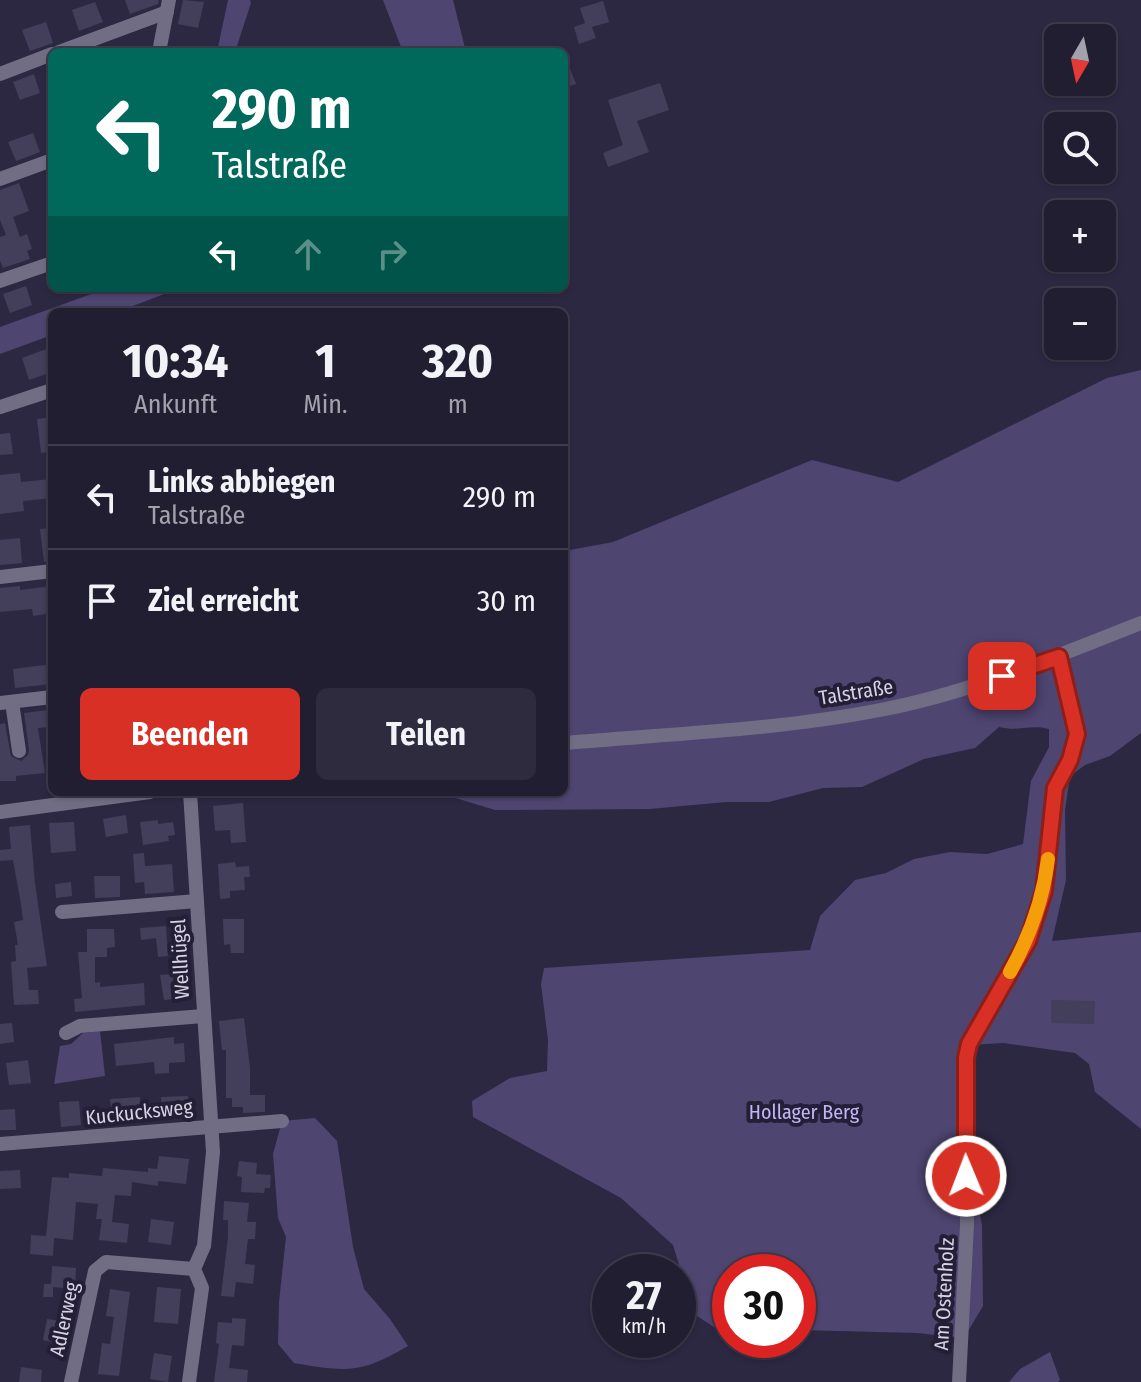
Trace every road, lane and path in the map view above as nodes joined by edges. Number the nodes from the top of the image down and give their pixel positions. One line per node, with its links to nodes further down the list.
1 (168, 6): 2 (street); 3 (street)
2 (68, 48)
3 (160, 48)
4 (48, 56): 5 (street)
5 (0, 74)
6 (48, 161): 7 (street)
7 (0, 179)
8 (48, 264): 9 (street)
9 (0, 281)
10 (48, 391): 11 (street)
11 (0, 407)
12 (48, 571): 13 (street)
13 (0, 577)
14 (1141, 623): 15 (street, Talstraße)
15 (1059, 657): 18 (street, Talstraße); 33 (street, Am Ostenholz)
16 (48, 698): 17 (street)
17 (6, 703): 19 (street)
18 (568, 743)
19 (19, 751)
20 (120, 796): 22 (street)
21 (190, 796): 23 (street, Wellhügel)
22 (0, 812)
23 (197, 901): 24 (street); 25 (street, Wellhügel)
24 (62, 912)
25 (203, 1016): 26 (street); 28 (street, Wellhügel)
26 (66, 1033)
27 (282, 1121): 28 (street, Kuckucksweg)
28 (212, 1125): 29 (street, Kuckucksweg); 30 (street, Wellhügel)
29 (0, 1144)
30 (194, 1269): 31 (street, Adlerweg); 32 (street)
31 (71, 1382)
32 (189, 1382)
33 (959, 1382)

